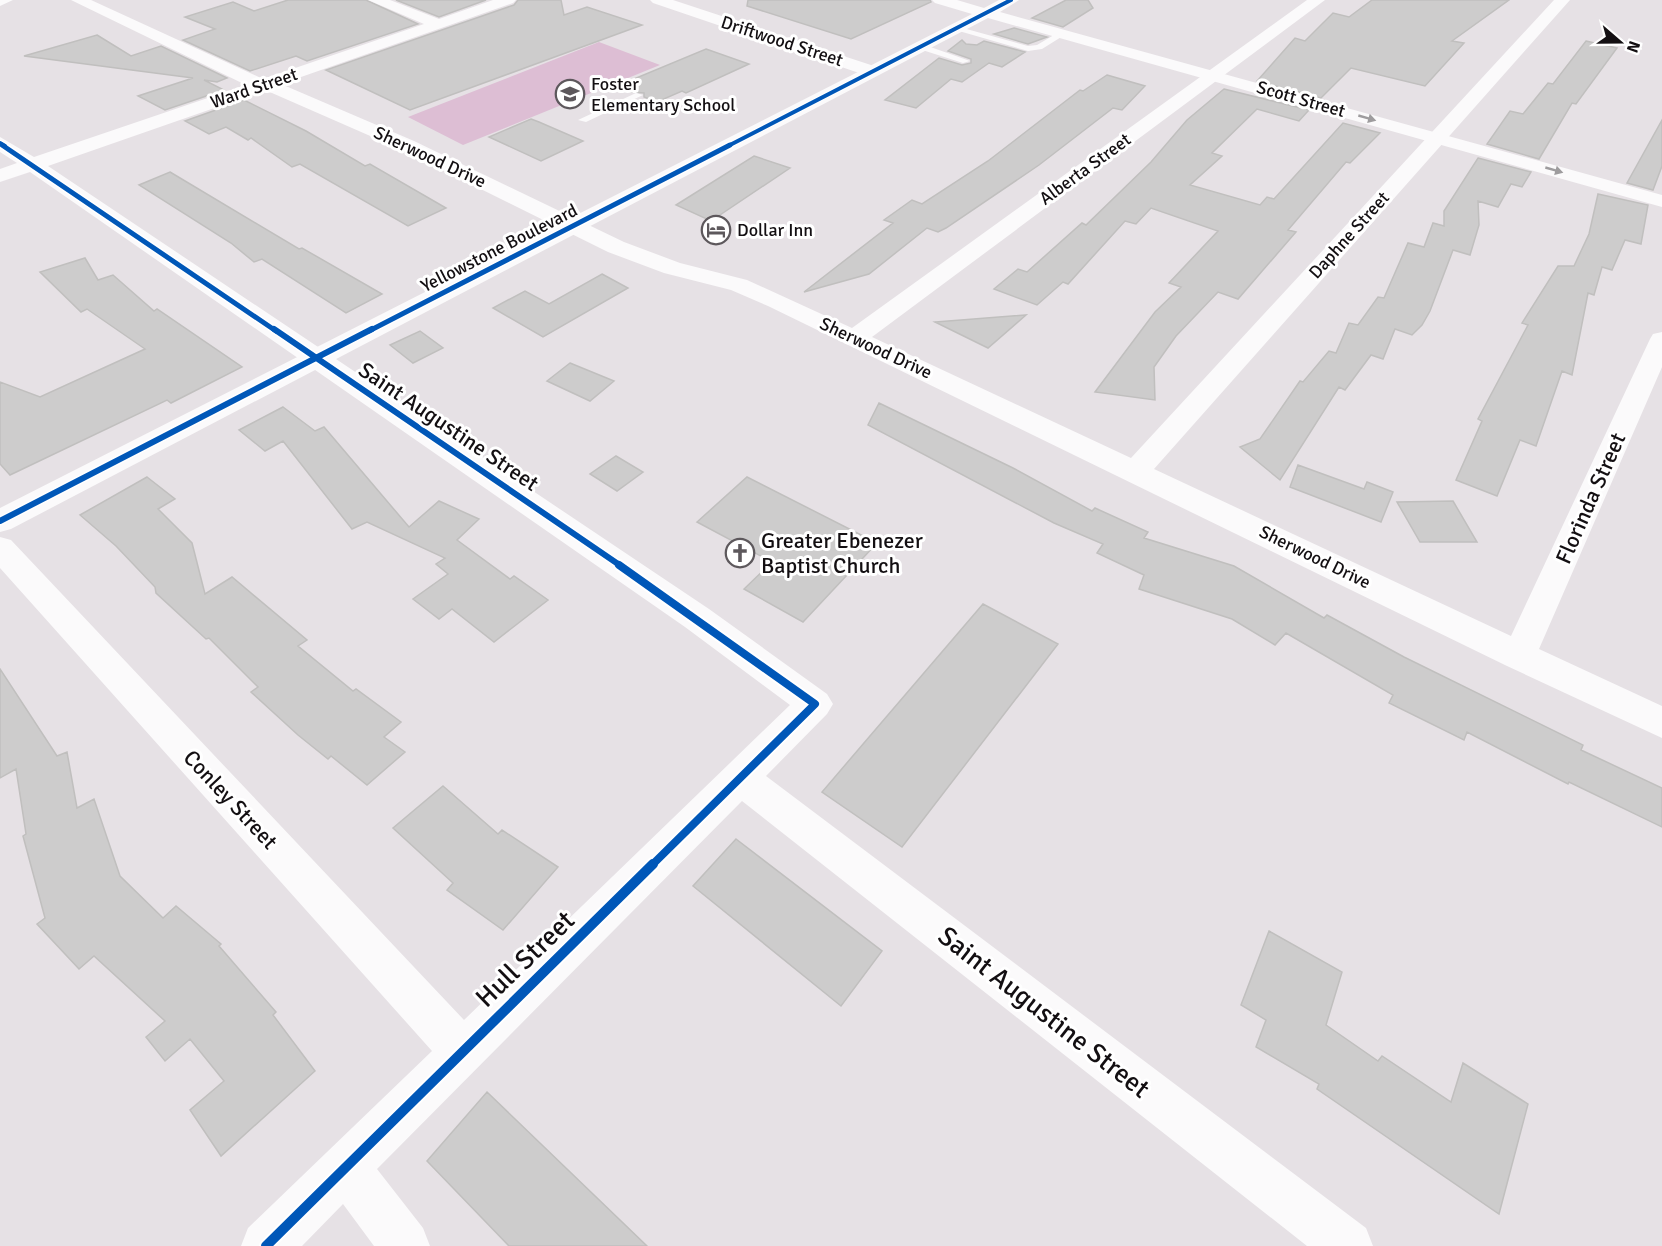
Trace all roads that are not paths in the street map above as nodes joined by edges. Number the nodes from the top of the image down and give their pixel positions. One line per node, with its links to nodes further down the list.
1 (5, 0): 9 (street)
2 (80, 0): 18 (street, Sherwood Drive)
3 (376, 0): 11 (street)
4 (508, 0): 11 (street, Ward Street)
5 (658, 0): 17 (street, Driftwood Street)
6 (940, 0): 10 (street, Scott Street)
7 (1317, 0): 16 (street, Alberta Street)
8 (1562, 0): 21 (street, Daphne Street)
9 (0, 1)
10 (996, 4): 12 (street, Yellowstone Boulevard); 13 (street, Scott Street); 16 (street, Scott Street)
11 (438, 24): 18 (street, Ward Street)
12 (955, 27): 13 (lane); 14 (street, Yellowstone Boulevard)
13 (1062, 33): 16 (street, Scott Street)
14 (919, 46): 15 (lane); 17 (street, Yellowstone Boulevard)
15 (966, 61)
16 (1221, 70): 21 (street, Scott Street); 28 (street, Alberta Street)
17 (871, 71): 27 (street, Yellowstone Boulevard)
18 (261, 85): 23 (street, Ward Street); 27 (street, Sherwood Drive)
19 (639, 95): 20 (lane)
20 (583, 120)
21 (1443, 131): 25 (street, Scott Street); 26 (street, Scott Street, one-way to 26); 31 (street, Daphne Street)
22 (0, 143): 23 (street, Saint Augustine Street)
23 (32, 165): 24 (street, Ward Street); 30 (street, Saint Augustine Street)
24 (0, 176)
25 (1662, 182)
26 (1662, 201)
27 (574, 226): 28 (street, Sherwood Drive); 30 (street, Yellowstone Boulevard)
28 (854, 338): 31 (street, Sherwood Drive)
29 (1662, 339): 34 (street, Florinda Street)
30 (317, 357): 32 (street, Yellowstone Boulevard); 35 (street, Saint Augustine Street)
31 (1136, 471): 34 (street, Sherwood Drive)
32 (0, 522)
33 (0, 548): 38 (street, Conley Street)
34 (1519, 656): 36 (street, Sherwood Drive)
35 (814, 704): 37 (street, Hull Street)
36 (1662, 723)
37 (740, 778): 38 (street, Hull Street); 42 (street, Saint Augustine Street)
38 (462, 1050): 39 (street, Hull Street)
39 (345, 1167): 40 (street, Hull Street); 41 (street)
40 (266, 1246)
41 (405, 1246)
42 (1348, 1246)

